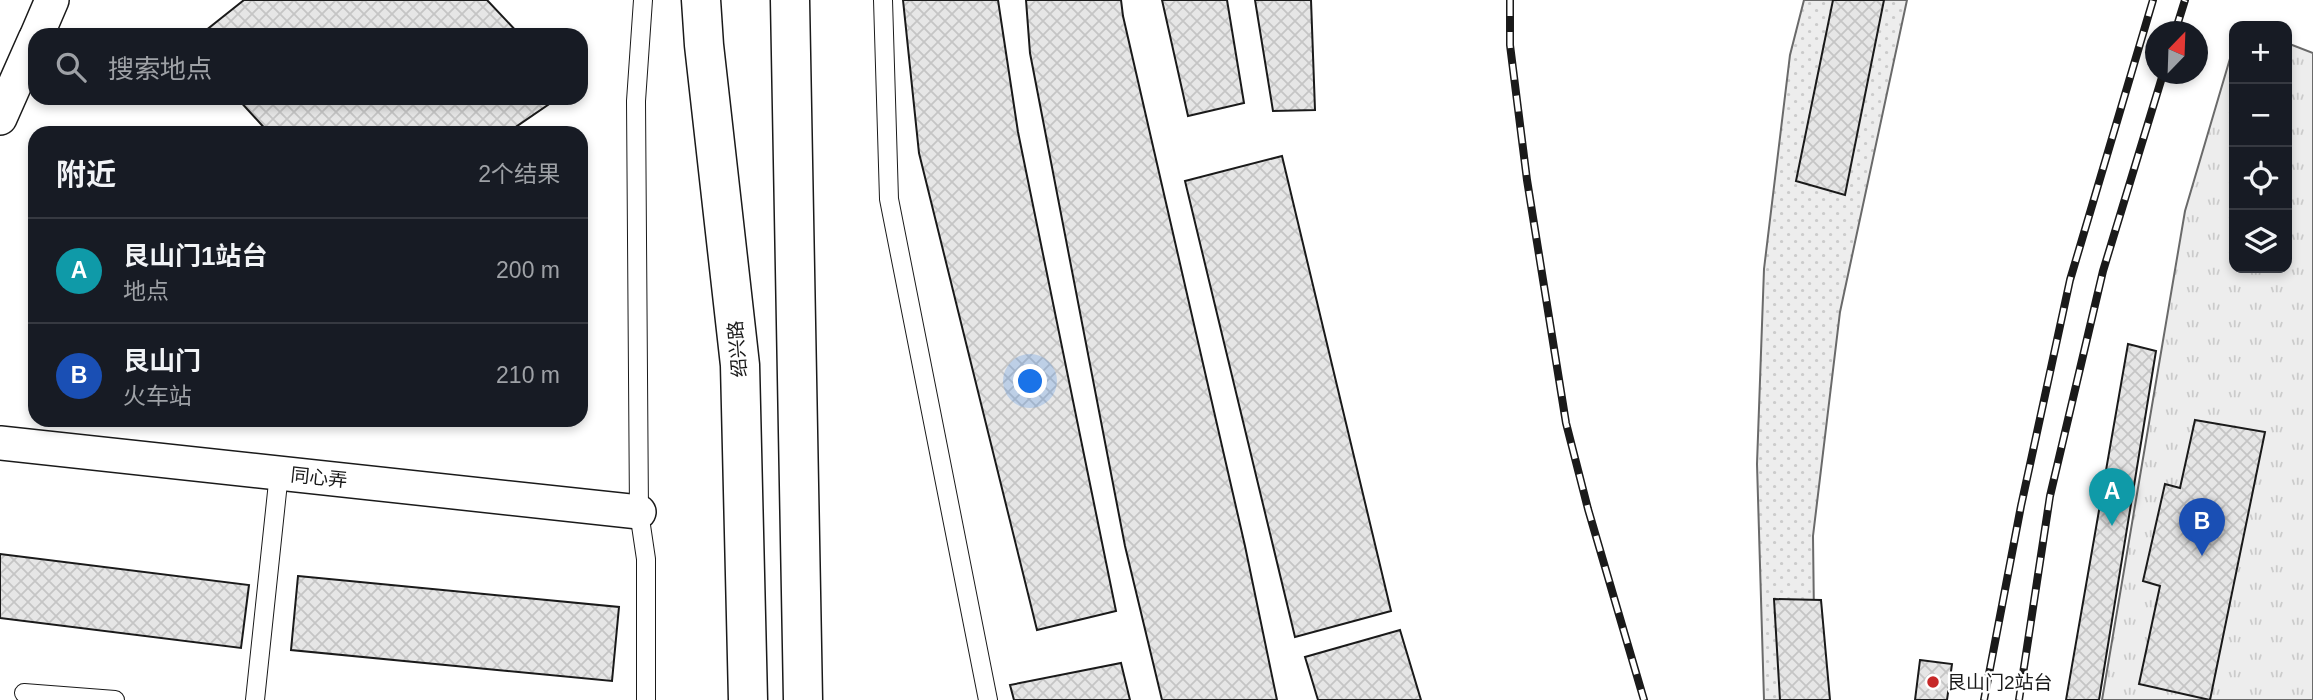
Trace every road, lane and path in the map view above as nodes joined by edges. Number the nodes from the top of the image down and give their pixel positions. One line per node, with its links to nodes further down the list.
1 (52, 0): 6 (street)
2 (643, 0): 11 (lane)
3 (701, 0): 16 (main road, 绍兴路)
4 (790, 0): 17 (main road)
5 (883, 0): 18 (lane)
6 (40, 28)
7 (28, 55): 8 (street)
8 (0, 118)
9 (0, 443): 10 (street, 同心弄)
10 (279, 473): 11 (street, 同心弄); 14 (lane)
11 (639, 512): 15 (lane)
12 (24, 693): 13 (lane)
13 (115, 700)
14 (255, 700)
15 (646, 700)
16 (748, 700)
17 (803, 700)
18 (988, 700)

